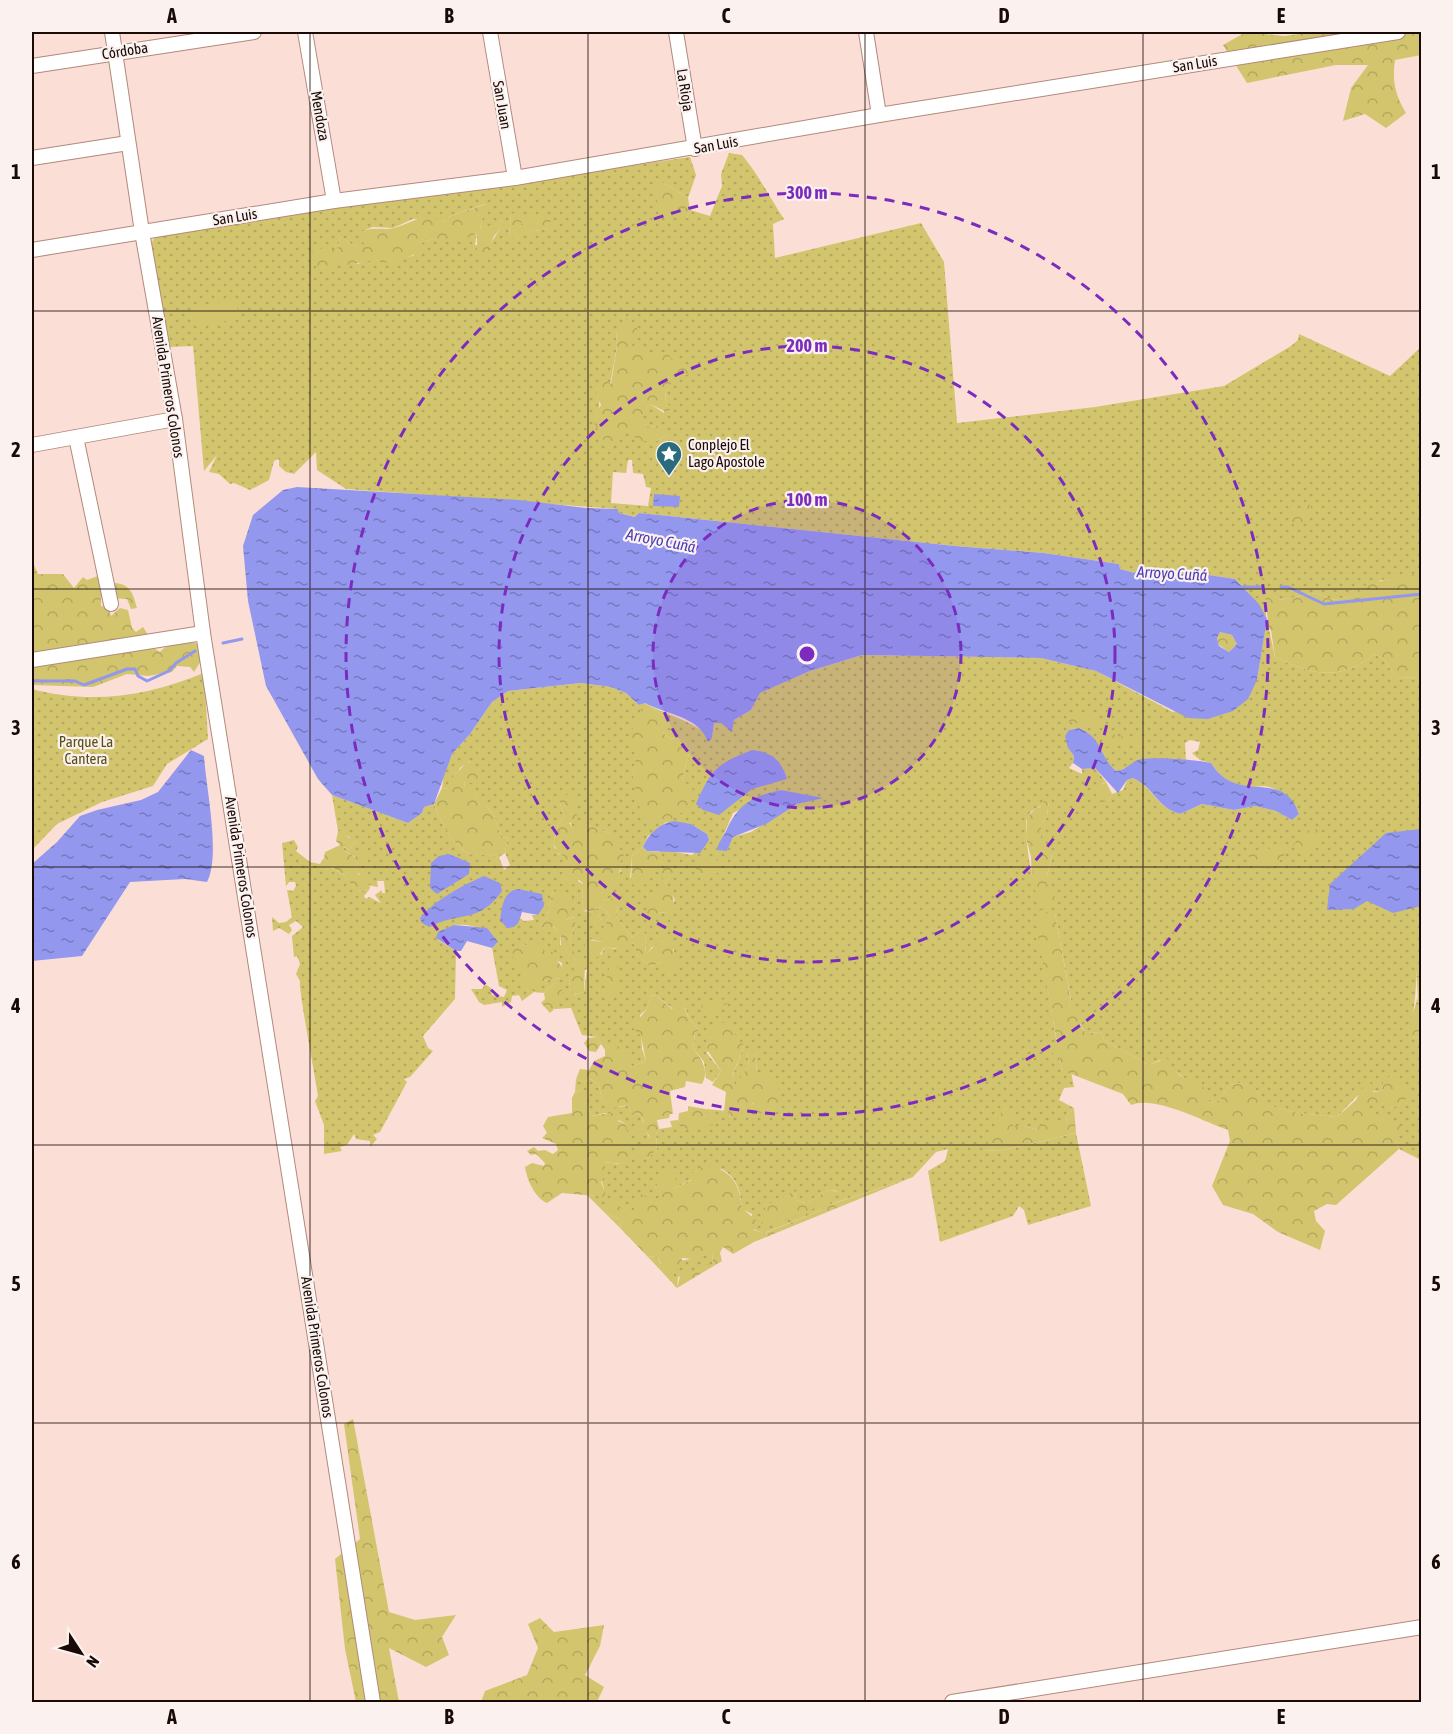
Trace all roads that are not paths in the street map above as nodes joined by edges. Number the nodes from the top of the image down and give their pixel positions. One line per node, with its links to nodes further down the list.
1 (112, 32): 8 (street, Avenida Primeros Colonos)
2 (254, 32): 8 (street, Córdoba)
3 (305, 32): 15 (street, Mendoza)
4 (490, 32): 14 (street, San Juan)
5 (676, 32): 12 (street, La Rioja)
6 (867, 32): 10 (street)
7 (1398, 32): 10 (street, San Luis)
8 (115, 53): 9 (street, Córdoba); 11 (street, Avenida Primeros Colonos)
9 (32, 66)
10 (879, 115): 12 (street, San Luis)
11 (128, 143): 13 (street); 16 (street, Avenida Primeros Colonos)
12 (694, 148): 14 (street, San Luis)
13 (32, 158)
14 (515, 178): 15 (street, San Luis)
15 (334, 201): 16 (street, San Luis)
16 (142, 232): 17 (street, San Luis); 18 (street, Avenida Primeros Colonos)
17 (32, 250)
18 (175, 419): 19 (street); 22 (street, Avenida Primeros Colonos)
19 (76, 437): 20 (street); 21 (street)
20 (32, 445)
21 (111, 604)
22 (203, 633): 23 (street); 25 (street, Avenida Primeros Colonos)
23 (32, 660)
24 (1422, 1627): 26 (street)
25 (372, 1702)
26 (952, 1702)

